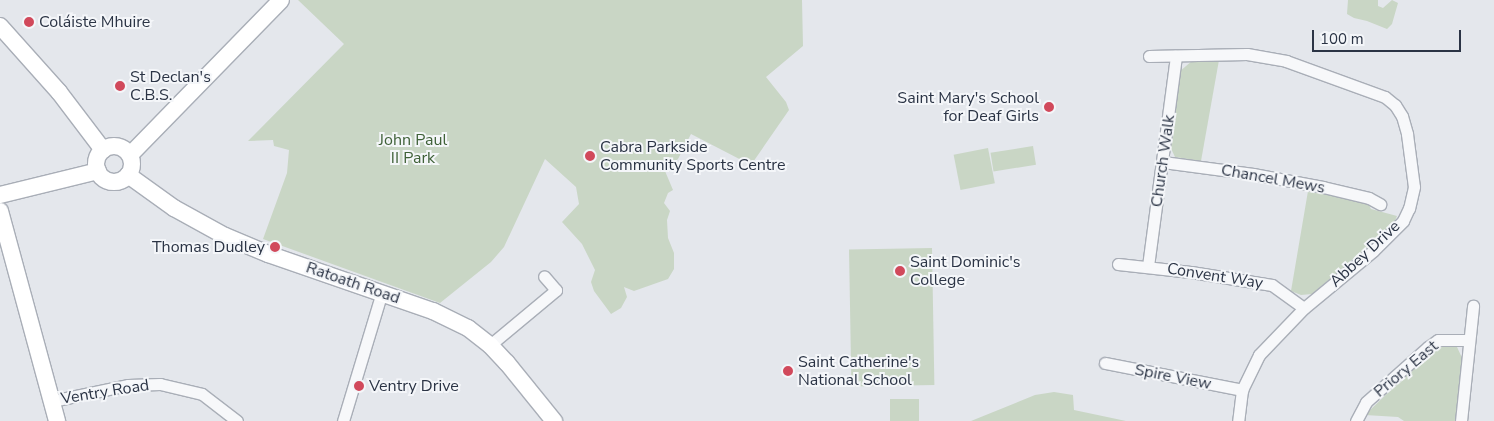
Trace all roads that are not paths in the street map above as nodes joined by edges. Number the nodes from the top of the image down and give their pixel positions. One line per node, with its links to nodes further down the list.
1 (281, 0): 6 (main road)
2 (0, 26): 5 (main road)
3 (1149, 56): 4 (street, Abbey Drive)
4 (1176, 56): 7 (street, Church Walk); 18 (street, Abbey Drive)
5 (103, 150): 6 (main road); 8 (main road)
6 (130, 155): 9 (main road)
7 (1163, 162): 11 (street, Chancel Mews); 14 (street, Church Walk)
8 (98, 171): 9 (main road); 10 (main road)
9 (128, 174): 16 (main road, Ratoath Road)
10 (0, 195)
11 (1380, 204)
12 (0, 211): 23 (main road)
13 (1118, 264): 14 (street, Convent Way)
14 (1148, 266): 18 (street, Convent Way)
15 (544, 276): 20 (street)
16 (382, 292): 20 (main road, Ratoath Road); 26 (street)
17 (1473, 306): 19 (street)
18 (1304, 308): 22 (street, Abbey Drive)
19 (1469, 340): 29 (street, Priory East); 30 (street)
20 (490, 345): 27 (main road, Ratoath Road)
21 (1105, 363): 22 (street, Spire View)
22 (1242, 390): 28 (street, Abbey Drive)
23 (52, 401): 24 (main road); 25 (street, Ventry Road)
24 (56, 421)
25 (237, 421)
26 (343, 421)
27 (554, 421)
28 (1238, 421)
29 (1356, 421)
30 (1461, 421)

